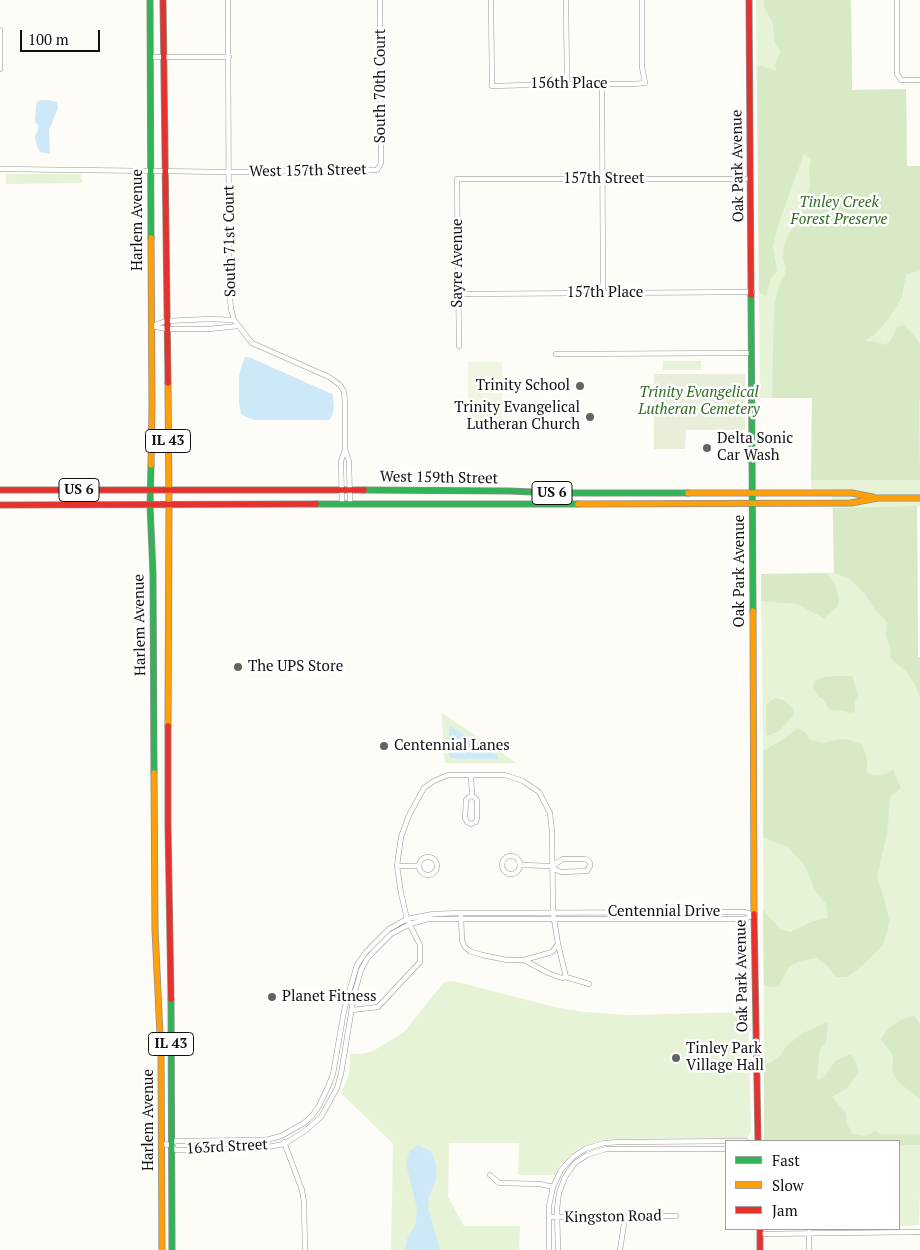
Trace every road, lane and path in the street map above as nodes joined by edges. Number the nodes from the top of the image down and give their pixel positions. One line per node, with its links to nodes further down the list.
1 (150, 0): 11 (main road, Harlem Avenue / IL 43)
2 (163, 0): 12 (main road, Harlem Avenue / IL 43)
3 (228, 0): 13 (street, South 71st Court)
4 (380, 0): 19 (street, South 70th Court)
5 (491, 0): 16 (street, 156th Place)
6 (566, 0): 16 (street)
7 (642, 0): 17 (street, 156th Place)
8 (749, 0): 25 (main road, Oak Park Avenue)
9 (897, 0): 15 (street)
10 (0, 30): 14 (street)
11 (150, 57): 12 (street); 20 (main road, Harlem Avenue / IL 43)
12 (164, 57): 13 (street); 21 (main road, Harlem Avenue / IL 43)
13 (229, 57): 22 (street, South 71st Court)
14 (0, 69)
15 (920, 80)
16 (567, 84): 17 (street, 156th Place)
17 (602, 84): 24 (street)
18 (0, 169): 20 (street, West 157th Street)
19 (377, 170): 22 (street, West 157th Street)
20 (150, 171): 21 (street, West 157th Street); 31 (main road, Harlem Avenue / IL 43)
21 (165, 172): 22 (street, West 157th Street); 30 (main road, Harlem Avenue / IL 43)
22 (230, 172): 29 (street, South 71st Court)
23 (458, 179): 24 (street, 157th Street); 28 (street, Sayre Avenue)
24 (603, 179): 25 (street, 157th Street); 27 (street)
25 (750, 179): 26 (main road, Oak Park Avenue)
26 (752, 292): 27 (street, 157th Place); 35 (main road, Oak Park Avenue)
27 (603, 293): 28 (street, 157th Place)
28 (459, 294): 34 (street, Sayre Avenue)
29 (234, 320): 30 (street); 32 (street, South 71st Court)
30 (166, 321): 31 (street); 33 (main road, Harlem Avenue / IL 43)
31 (151, 326): 33 (street); 41 (main road, Harlem Avenue / IL 43)
32 (238, 326): 33 (street); 37 (street, South 71st Court)
33 (166, 329): 42 (main road, Harlem Avenue / IL 43)
34 (459, 346)
35 (752, 353): 36 (street); 43 (main road, Oak Park Avenue)
36 (556, 354)
37 (345, 449): 38 (street, South 71st Court); 39 (street, South 71st Court)
38 (342, 489): 39 (main road, West 159th Street / US 6); 42 (main road, West 159th Street / US 6); 47 (street, South 71st Court)
39 (350, 489): 43 (main road, West 159th Street / US 6); 48 (street, South 71st Court)
40 (0, 490): 41 (main road, West 159th Street / US 6)
41 (151, 490): 42 (main road, West 159th Street / US 6); 50 (main road, Harlem Avenue / IL 43)
42 (169, 490): 51 (main road, Harlem Avenue / IL 43)
43 (753, 493): 44 (main road, West 159th Street / US 6); 46 (main road, Oak Park Avenue)
44 (878, 498): 45 (main road, West 159th Street / US 6); 46 (main road, West 159th Street / US 6)
45 (920, 498)
46 (753, 502): 48 (main road, West 159th Street / US 6); 60 (main road, Oak Park Avenue)
47 (342, 504): 48 (main road, West 159th Street / US 6); 51 (main road, West 159th Street / US 6)
48 (350, 504)
49 (0, 505): 50 (main road, West 159th Street / US 6)
50 (150, 505): 51 (main road, West 159th Street / US 6); 73 (main road, Harlem Avenue / IL 43)
51 (169, 505): 75 (main road, Harlem Avenue / IL 43)
52 (471, 775): 53 (street); 55 (street); 57 (street)
53 (472, 796): 53 (street)
54 (520, 865): 54 (street); 57 (street)
55 (397, 866): 56 (street); 63 (street)
56 (419, 866): 56 (street)
57 (552, 866): 57 (street); 59 (street)
58 (462, 913): 59 (street, Centennial Drive); 61 (street); 63 (street, Centennial Drive)
59 (553, 913): 60 (street, Centennial Drive); 62 (street)
60 (754, 915): 62 (street, Centennial Drive); 70 (main road, Oak Park Avenue)
61 (462, 919): 62 (street, Centennial Drive); 63 (street, Centennial Drive); 65 (street)
62 (554, 920): 64 (street)
63 (408, 922): 68 (street, Centennial Drive); 68 (street); 69 (street, Centennial Drive)
64 (558, 944): 65 (street); 66 (street)
65 (524, 960): 66 (street)
66 (566, 977): 67 (street)
67 (590, 984)
68 (352, 1010): 74 (street, Centennial Drive)
69 (281, 1136): 74 (street); 75 (street, 163rd Street)
70 (758, 1140)
71 (725, 1141): 72 (street)
72 (622, 1142): 76 (street); 79 (street)
73 (162, 1144): 75 (street, 163rd Street); 87 (main road, Harlem Avenue / IL 43)
74 (284, 1144): 75 (street, 163rd Street); 89 (street)
75 (171, 1145): 88 (main road, Harlem Avenue / IL 43)
76 (622, 1148): 77 (street); 82 (street)
77 (725, 1149)
78 (490, 1175): 79 (street)
79 (553, 1187): 81 (street)
80 (676, 1216): 83 (street, Kingston Road)
81 (549, 1217): 82 (street, Kingston Road); 90 (street)
82 (557, 1217): 83 (street, Kingston Road); 91 (street)
83 (625, 1217): 92 (street)
84 (760, 1231): 85 (street); 93 (main road)
85 (809, 1232): 86 (street); 94 (street)
86 (920, 1232)
87 (162, 1250)
88 (172, 1250)
89 (305, 1250)
90 (549, 1250)
91 (558, 1250)
92 (620, 1250)
93 (760, 1250)
94 (809, 1250)

